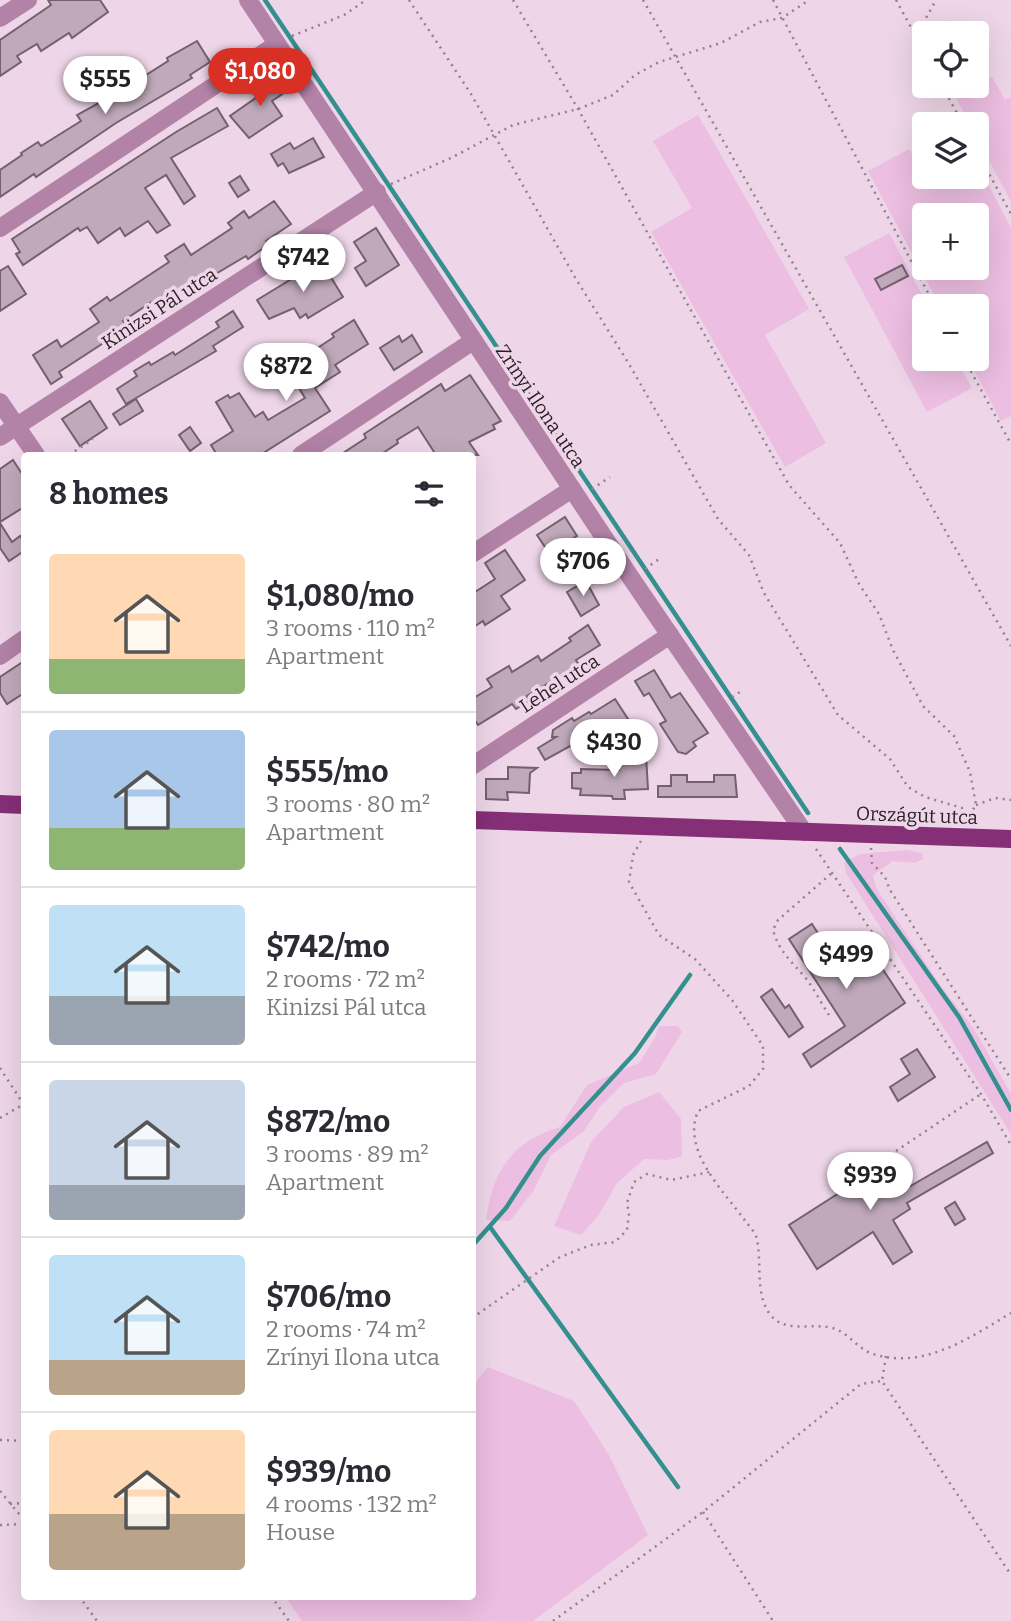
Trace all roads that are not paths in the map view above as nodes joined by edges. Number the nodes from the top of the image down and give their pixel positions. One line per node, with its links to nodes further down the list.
1 (28, 0): 3 (street)
2 (248, 0): 4 (street, Zrínyi Ilona utca)
3 (0, 18)
4 (277, 44): 5 (street, Zrínyi Ilona utca); 6 (street)
5 (377, 192): 7 (street, Zrínyi Ilona utca); 9 (street, Kinizsi Pál utca)
6 (0, 228)
7 (473, 341): 12 (street); 13 (street, Zrínyi Ilona utca)
8 (0, 402): 9 (street)
9 (16, 426): 10 (street, Kinizsi Pál utca); 11 (street)
10 (0, 437)
11 (34, 452)
12 (306, 452)
13 (572, 489): 14 (street); 15 (street, Zrínyi Ilona utca)
14 (476, 551)
15 (670, 635): 18 (street, Lehel utca); 22 (street, Zrínyi Ilona utca)
16 (21, 641): 17 (street)
17 (0, 656)
18 (476, 763)
19 (0, 804): 20 (main road)
20 (21, 805)
21 (476, 820): 22 (main road, Országút utca)
22 (812, 832): 23 (main road, Országút utca)
23 (1011, 839)

